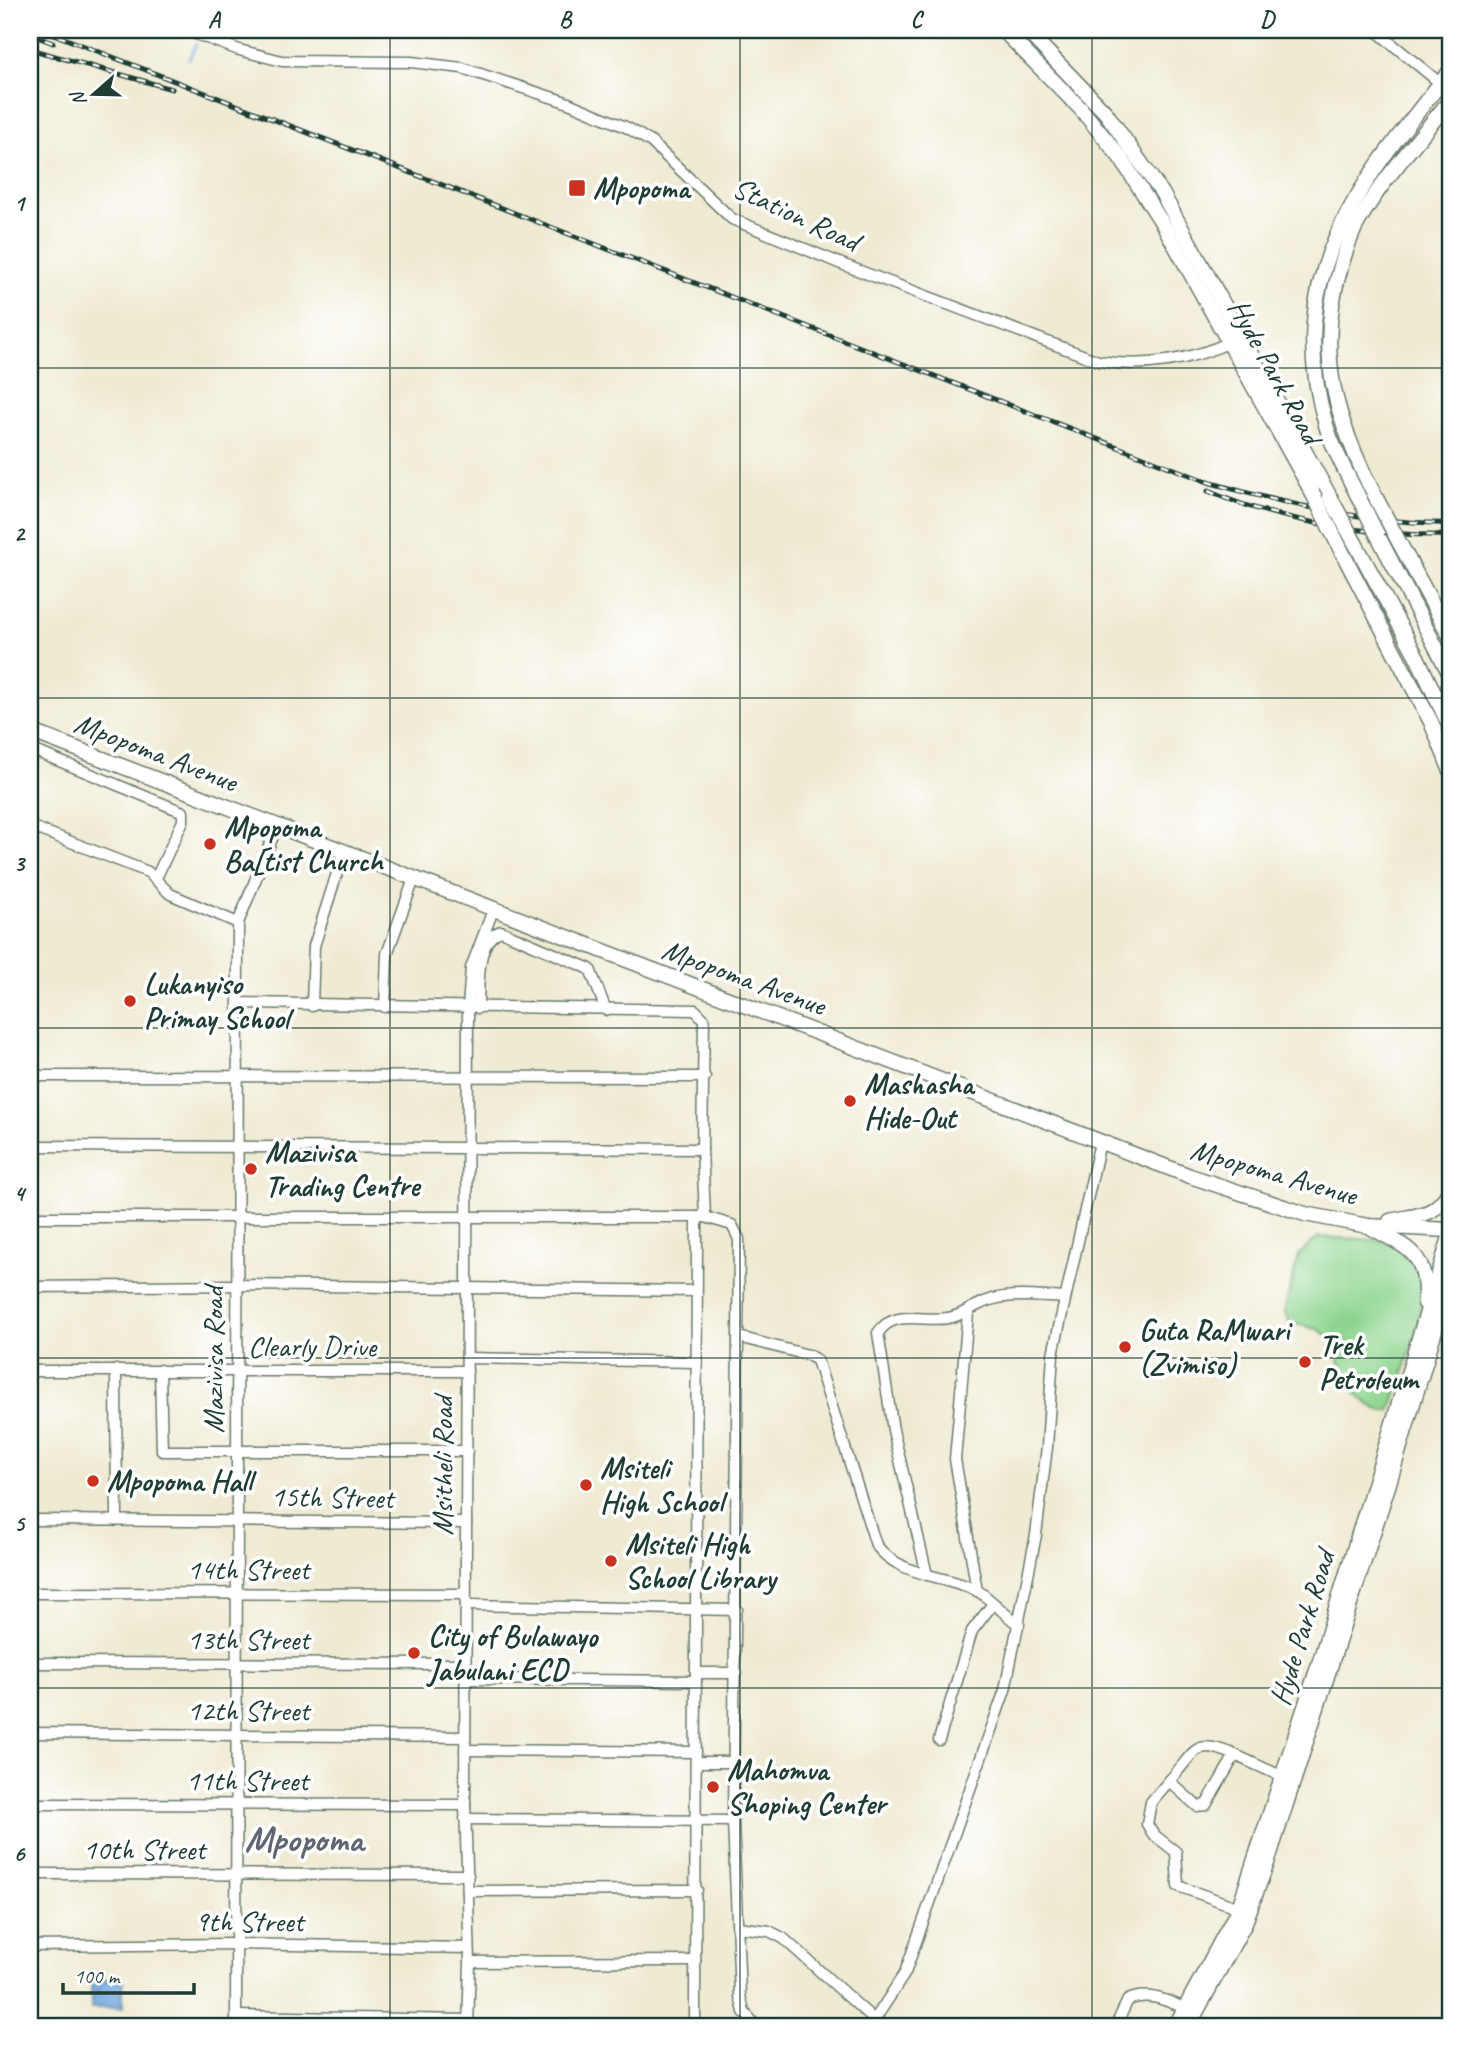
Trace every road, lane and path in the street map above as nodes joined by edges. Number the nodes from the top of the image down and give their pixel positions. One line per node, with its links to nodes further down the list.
1 (185, 30): 8 (street, Station Road)
2 (1003, 30): 8 (street, Hyde Park Road)
3 (1026, 30): 8 (street, Hyde Park Road)
4 (1375, 30): 6 (street)
5 (1451, 69): 6 (street)
6 (1446, 87): 11 (street, bridge)
7 (1451, 99): 10 (street, bridge)
8 (1236, 339): 9 (street, Hyde Park Road, bridge); 9 (street, Hyde Park Road, bridge)
9 (1348, 547): 12 (street, Hyde Park Road); 15 (street, Hyde Park Road)
10 (1451, 638)
11 (1451, 676)
12 (1451, 729)
13 (30, 731): 17 (street, Mpopoma Avenue)
14 (30, 749): 19 (street)
15 (1451, 771)
16 (30, 826): 19 (street)
17 (276, 826): 18 (street, Mpopoma Avenue); 22 (street, Mazivisa Road)
18 (344, 851): 20 (street, Mpopoma Avenue); 24 (street)
19 (156, 878): 22 (street)
20 (414, 879): 21 (street, Mpopoma Avenue); 25 (street)
21 (493, 910): 26 (street, Msitheli Road); 32 (street, Mpopoma Avenue)
22 (238, 923): 23 (street, Mazivisa Road)
23 (239, 1003): 24 (street); 29 (street, Mazivisa Road)
24 (312, 1006): 25 (street)
25 (385, 1007): 26 (street)
26 (473, 1008): 27 (street); 27 (street); 30 (street, Msitheli Road)
27 (606, 1010): 31 (street)
28 (30, 1076): 29 (street)
29 (237, 1076): 30 (street); 34 (street, Mazivisa Road)
30 (469, 1076): 31 (street); 35 (street, Msitheli Road)
31 (705, 1077): 36 (street)
32 (1100, 1142): 42 (street, Mpopoma Avenue); 49 (street)
33 (30, 1146): 34 (street)
34 (238, 1147): 35 (street); 38 (street, Mazivisa Road)
35 (468, 1147): 36 (street); 41 (street, Msitheli Road)
36 (702, 1149): 40 (street)
37 (1451, 1188): 42 (street)
38 (237, 1214): 39 (street); 41 (street); 45 (street, Mazivisa Road)
39 (30, 1217)
40 (701, 1217): 41 (street); 48 (street); 52 (street)
41 (468, 1218): 47 (street, Msitheli Road)
42 (1368, 1226): 43 (street, Mpopoma Avenue); 51 (street)
43 (1451, 1232): 51 (street, Hyde Park Road)
44 (1451, 1277): 117 (street, Hyde Park Road)
45 (237, 1285): 46 (street); 47 (street); 55 (street, Mazivisa Road)
46 (30, 1287)
47 (468, 1287): 48 (street); 53 (street, Msitheli Road)
48 (696, 1291): 54 (street)
49 (1065, 1298): 50 (street); 74 (street)
50 (968, 1312): 66 (street); 67 (street)
51 (1424, 1326): 89 (street, Hyde Park Road)
52 (739, 1337): 66 (street); 73 (street)
53 (467, 1358): 54 (street); 59 (street, Msitheli Road)
54 (697, 1362): 72 (street)
55 (237, 1369): 57 (street, Clearly Drive); 59 (street, Clearly Drive); 60 (street, Mazivisa Road)
56 (116, 1370): 57 (street, Clearly Drive); 58 (street, Clearly Drive); 63 (street)
57 (160, 1370): 60 (street)
58 (30, 1371)
59 (467, 1371): 61 (street, Msitheli Road)
60 (237, 1451): 61 (street); 64 (street, Mazivisa Road)
61 (467, 1451): 65 (street, Msitheli Road)
62 (30, 1520): 63 (street, 15th Street)
63 (117, 1520): 64 (street, 15th Street)
64 (237, 1520): 65 (street, 15th Street); 69 (street, Mazivisa Road)
65 (466, 1523): 70 (street, Msitheli Road)
66 (927, 1575): 67 (street)
67 (977, 1591): 71 (street)
68 (30, 1593): 69 (street, 14th Street)
69 (237, 1594): 70 (street, 14th Street); 76 (street, Mazivisa Road)
70 (466, 1599): 72 (street, 14th Street); 77 (street, Msitheli Road)
71 (992, 1605): 74 (street); 84 (street)
72 (696, 1609): 73 (street, 14th Street); 79 (street)
73 (737, 1610): 78 (street)
74 (1019, 1625): 112 (street)
75 (30, 1663): 76 (street, 13th Street)
76 (237, 1664): 77 (street, 13th Street); 82 (street, Mazivisa Road)
77 (466, 1664): 80 (street, Msitheli Road)
78 (736, 1673): 79 (street); 88 (street)
79 (696, 1677): 80 (street); 87 (street)
80 (466, 1679): 83 (street, Msitheli Road)
81 (30, 1733): 82 (street, 12th Street)
82 (236, 1734): 83 (street, 12th Street); 92 (street, Mazivisa Road)
83 (465, 1737): 85 (street, Msitheli Road)
84 (939, 1740)
85 (465, 1750): 87 (street); 93 (street, Msitheli Road)
86 (1234, 1755): 89 (street); 90 (street); 90 (street)
87 (696, 1757): 88 (street); 95 (street)
88 (734, 1762): 96 (street)
89 (1283, 1777): 102 (street, Hyde Park Road)
90 (1169, 1782): 102 (street)
91 (30, 1804): 92 (street, 11th Street)
92 (236, 1805): 93 (street, 11th Street); 97 (street, Mazivisa Road)
93 (465, 1805): 94 (street, Msitheli Road)
94 (465, 1819): 95 (street); 99 (street, Msitheli Road)
95 (696, 1821): 96 (street); 100 (street)
96 (733, 1821): 103 (street)
97 (237, 1873): 98 (street, 10th Street); 99 (street, 10th Street); 104 (street, Mazivisa Road)
98 (30, 1874)
99 (468, 1875): 101 (street, Msitheli Road)
100 (697, 1890): 101 (street); 107 (street)
101 (468, 1891): 106 (street, Msitheli Road)
102 (1239, 1908): 109 (street, Hyde Park Road)
103 (738, 1927): 112 (street); 114 (street)
104 (236, 1944): 105 (street, 9th Street); 106 (street, 9th Street); 110 (street, Mazivisa Road)
105 (30, 1946)
106 (469, 1948): 108 (street, Msitheli Road)
107 (695, 1961): 108 (street); 113 (street)
108 (470, 1962): 111 (street, Msitheli Road)
109 (1187, 2009): 115 (street); 116 (street, Hyde Park Road)
110 (236, 2022): 111 (street)
111 (468, 2024)
112 (875, 2025)
113 (695, 2027)
114 (753, 2027)
115 (1115, 2027)
116 (1175, 2027)
117 (1188, 2027)

